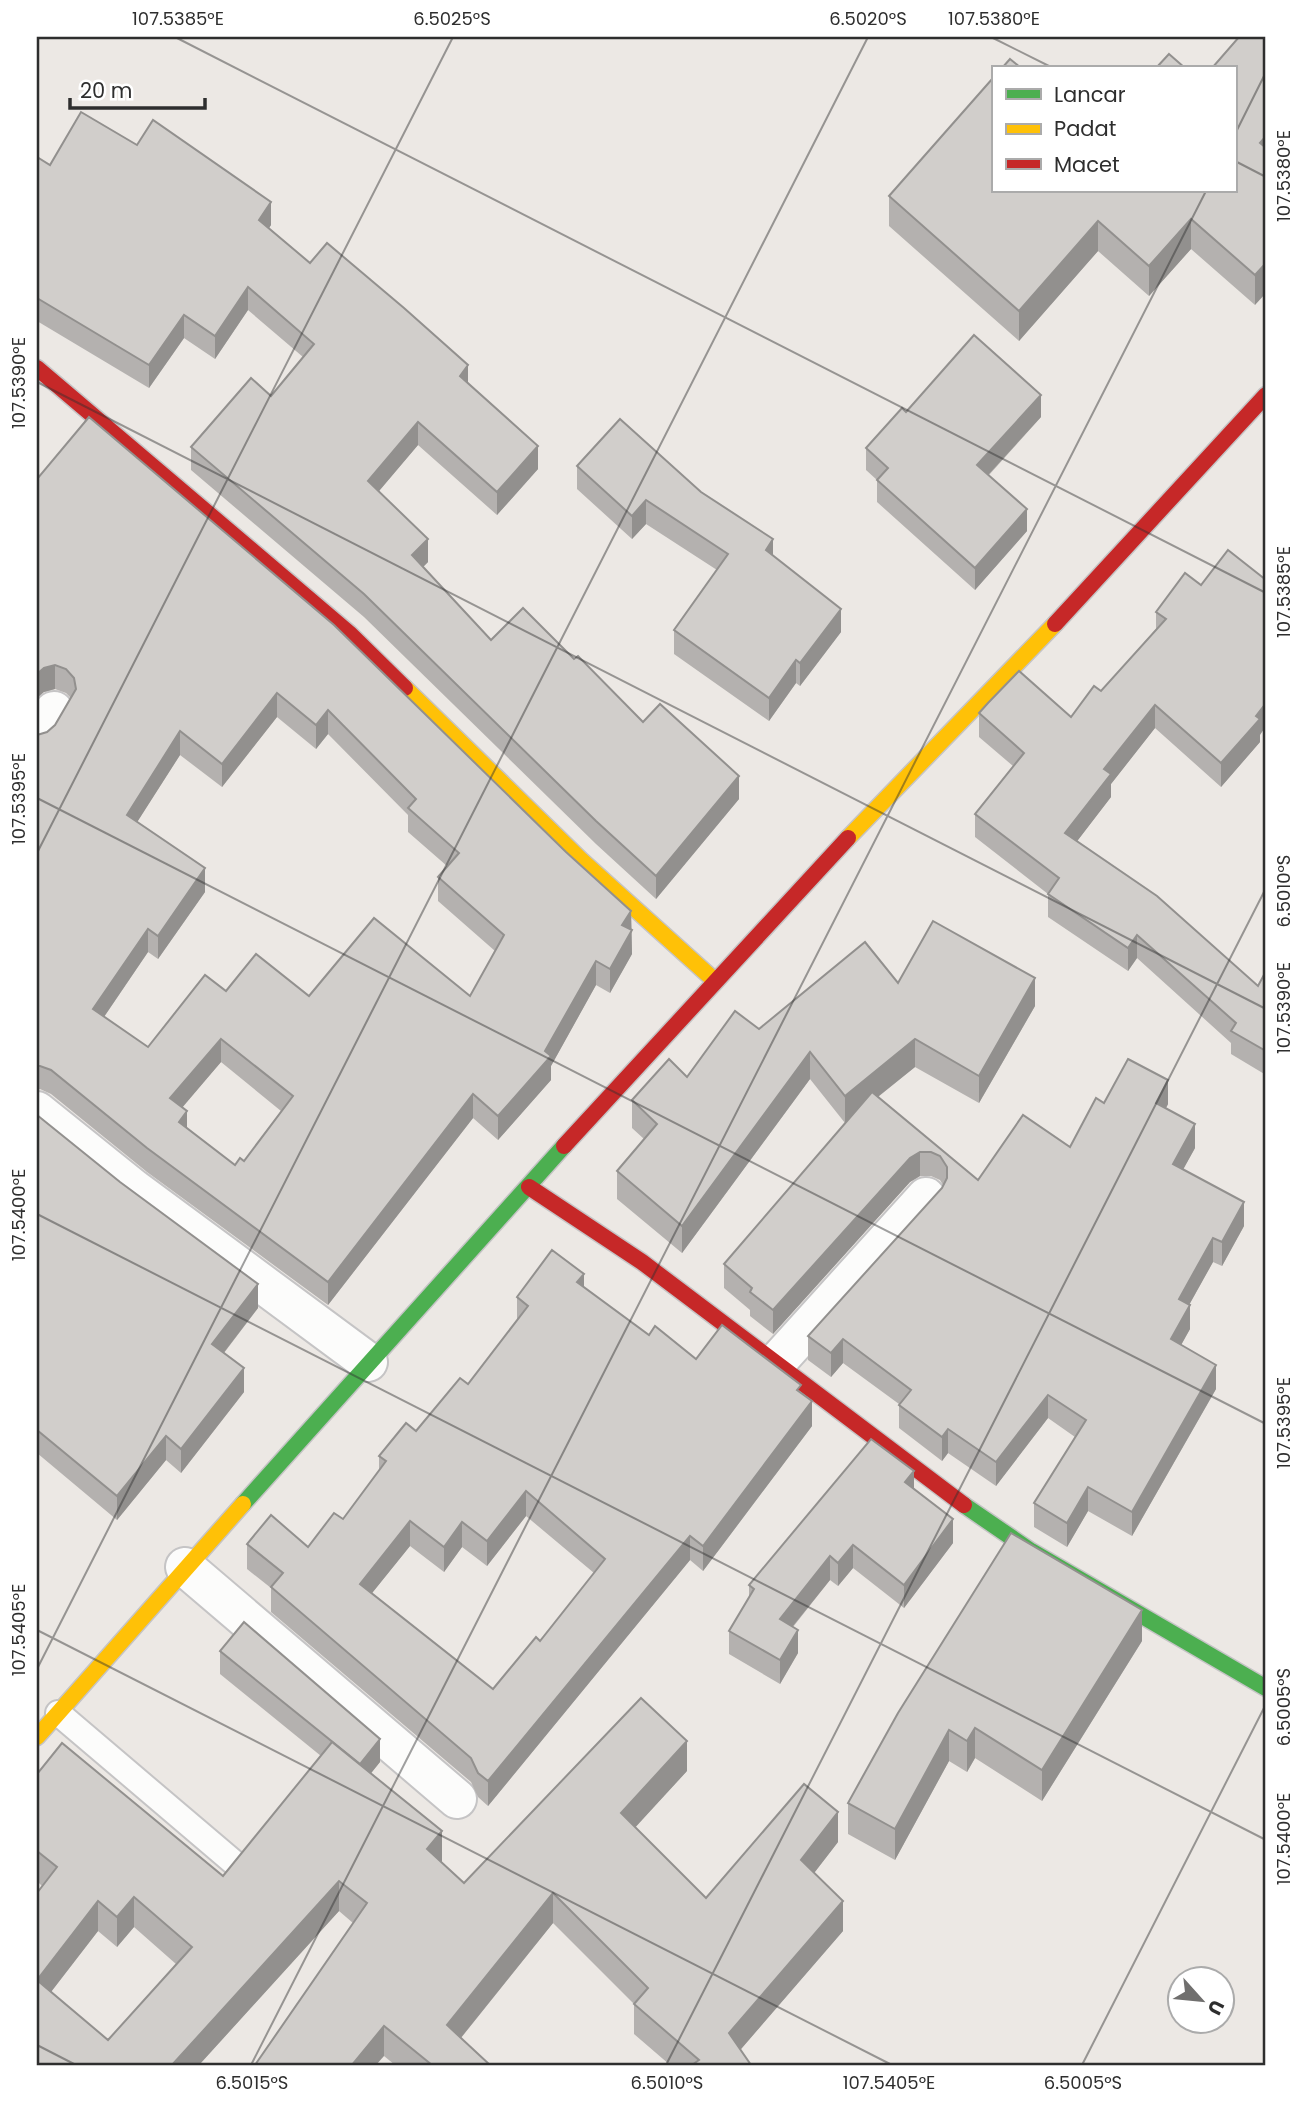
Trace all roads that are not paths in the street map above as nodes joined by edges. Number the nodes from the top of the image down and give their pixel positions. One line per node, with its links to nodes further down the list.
1 (37, 368): 3 (main road)
2 (1266, 394): 3 (main road)
3 (715, 980): 5 (main road)
4 (37, 1111): 7 (street)
5 (529, 1187): 7 (main road); 8 (main road)
6 (926, 1197): 8 (street)
7 (368, 1362): 9 (main road)
8 (776, 1363): 10 (main road)
9 (185, 1567): 11 (main road); 13 (street)
10 (1266, 1688)
11 (58, 1713): 12 (main road); 14 (lane)
12 (37, 1737)
13 (457, 1799)
14 (238, 1866)

